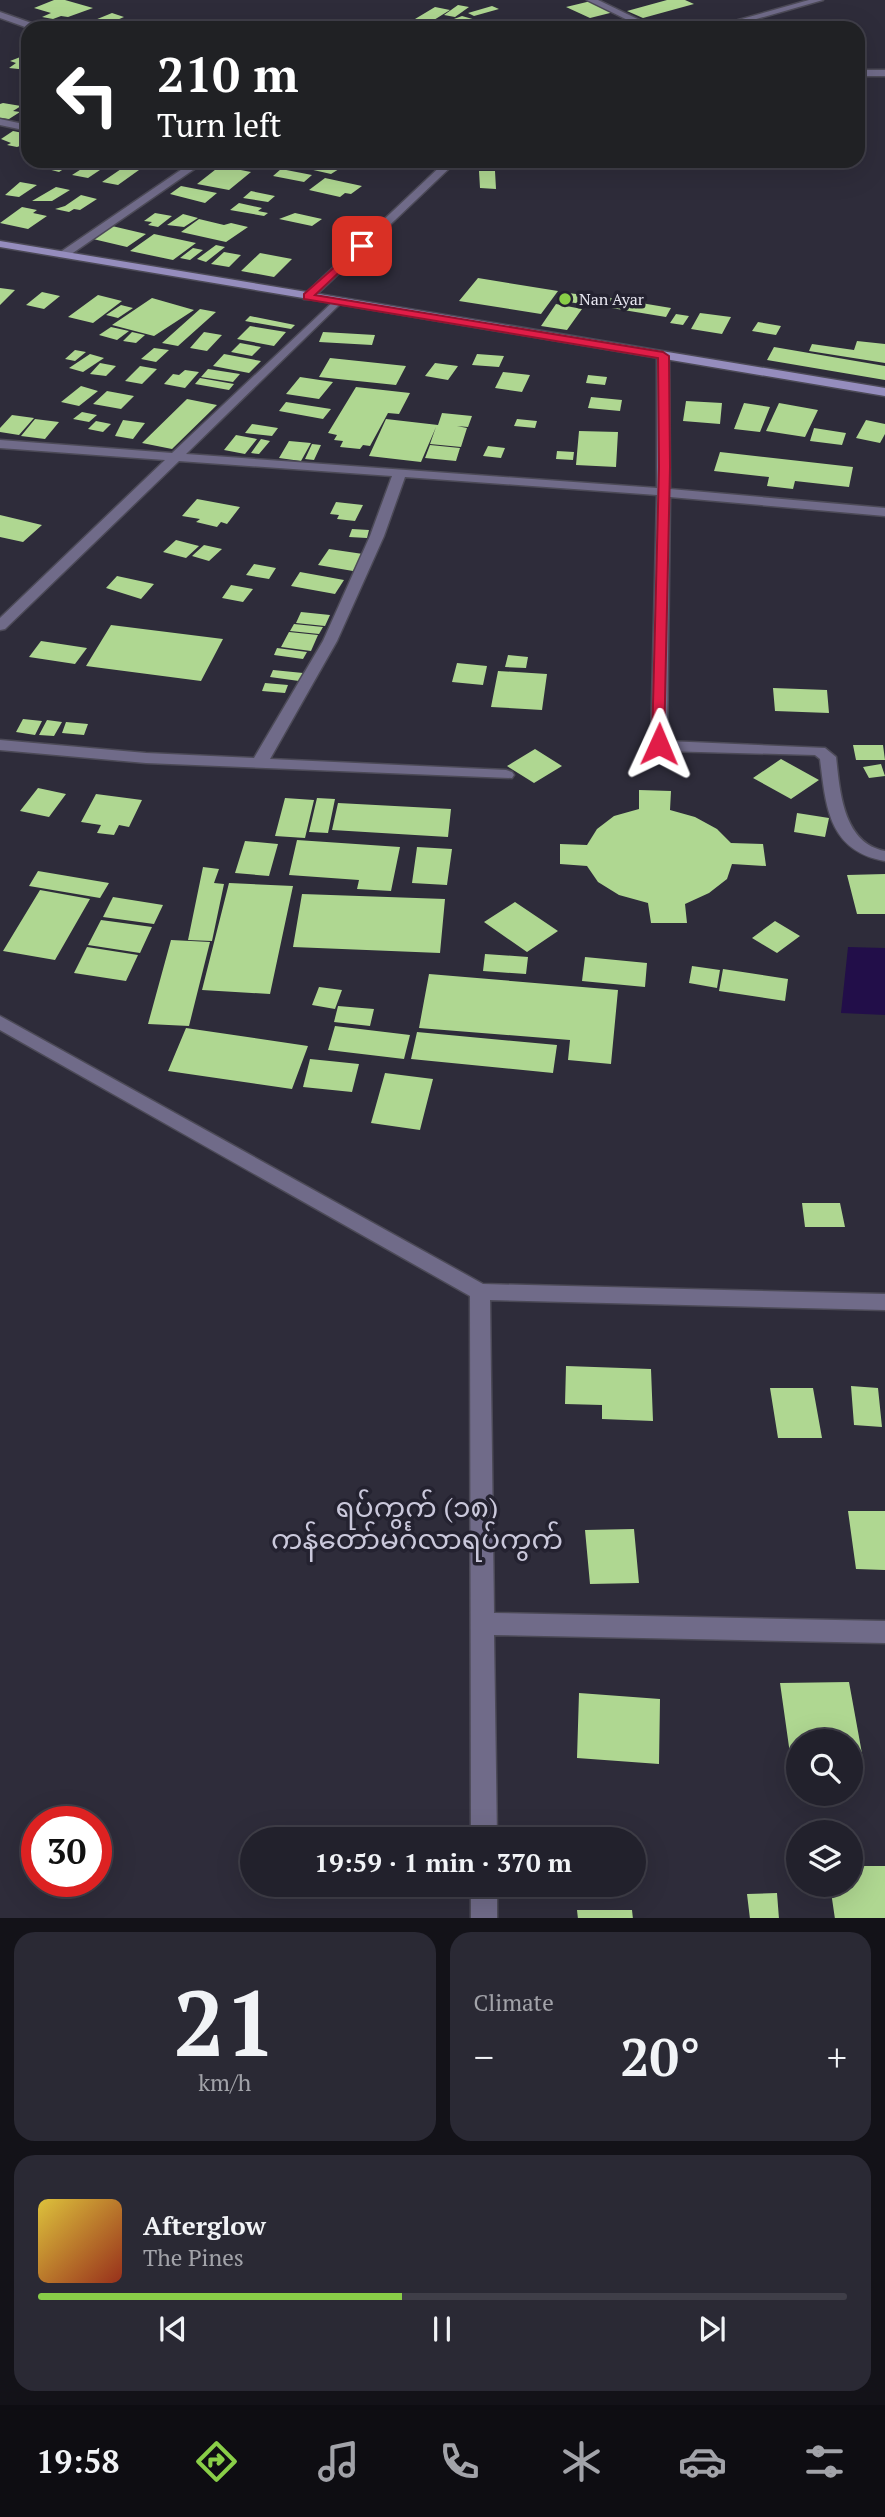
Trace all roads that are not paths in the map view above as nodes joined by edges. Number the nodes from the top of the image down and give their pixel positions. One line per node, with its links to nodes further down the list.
1 (592, 0): 6 (street)
2 (787, 0): 4 (street)
3 (819, 0): 4 (street)
4 (800, 5): 7 (street)
5 (0, 15): 8 (street)
6 (636, 21)
7 (741, 21)
8 (21, 22)
9 (865, 73): 10 (street)
10 (885, 73)
11 (0, 122): 12 (street)
12 (21, 126)
13 (191, 168): 16 (street)
14 (445, 168): 17 (street)
15 (0, 244): 16 (main road)
16 (63, 255): 17 (main road)
17 (307, 297): 18 (main road)
18 (336, 302): 19 (main road); 22 (street)
19 (663, 356): 20 (main road); 24 (street)
20 (885, 392)
21 (0, 444): 22 (street)
22 (176, 456): 23 (street); 26 (street)
23 (400, 472): 24 (street); 28 (street)
24 (664, 492): 25 (street); 30 (street)
25 (885, 512)
26 (0, 626)
27 (0, 745): 28 (street)
28 (260, 764): 29 (street)
29 (506, 775)
30 (885, 856)
31 (0, 1021): 32 (street)
32 (480, 1292): 33 (street); 34 (street)
33 (885, 1302)
34 (482, 1624): 35 (street); 36 (street)
35 (885, 1632)
36 (484, 1827)
37 (484, 1897): 38 (street)
38 (484, 1918)

